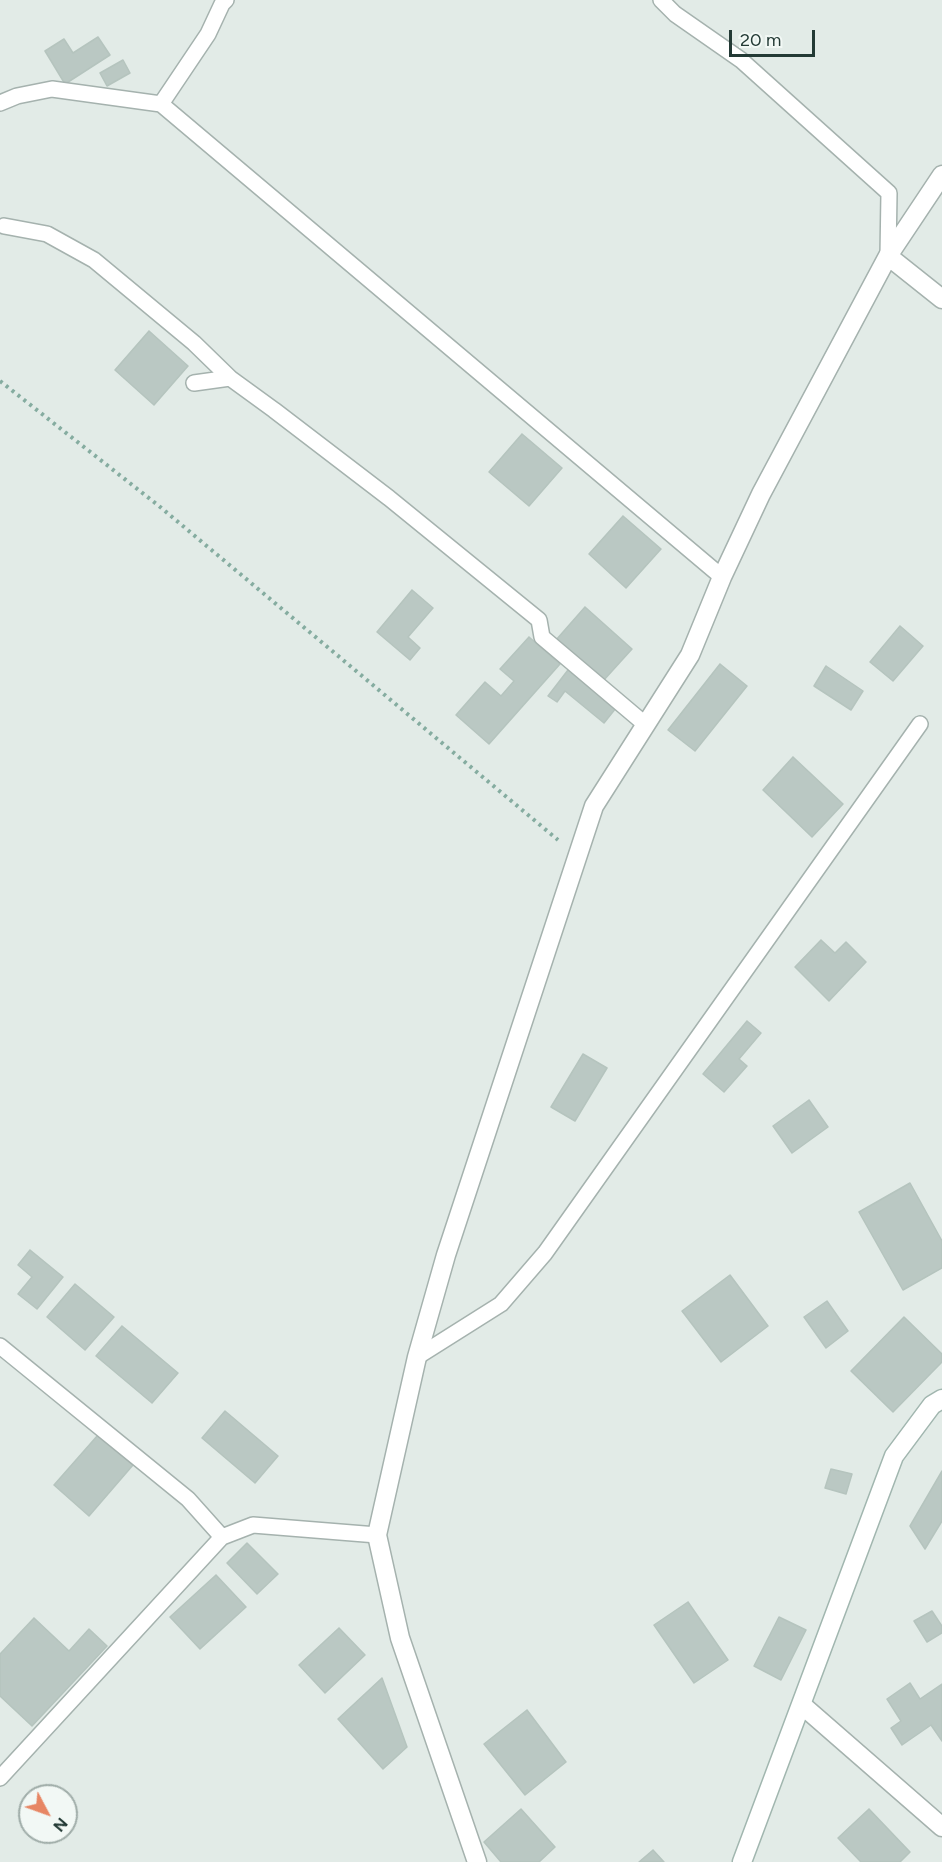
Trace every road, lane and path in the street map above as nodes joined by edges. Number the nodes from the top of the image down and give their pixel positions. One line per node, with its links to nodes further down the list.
1 (226, 0): 4 (lane)
2 (661, 0): 7 (lane)
3 (0, 103): 4 (lane)
4 (161, 104): 12 (lane)
5 (942, 175): 7 (street)
6 (4, 226): 9 (lane)
7 (888, 256): 8 (street); 12 (street)
8 (942, 299)
9 (230, 378): 11 (lane); 14 (lane)
10 (0, 381): 15 (path)
11 (194, 383)
12 (722, 577): 14 (street)
13 (920, 724): 17 (lane)
14 (646, 725): 15 (street)
15 (578, 856): 17 (street)
16 (0, 1346): 20 (lane)
17 (417, 1357): 19 (street)
18 (942, 1399): 21 (street)
19 (377, 1535): 20 (lane); 24 (street)
20 (222, 1537): 22 (lane)
21 (802, 1705): 23 (street); 25 (street)
22 (0, 1778)
23 (942, 1827)
24 (477, 1862)
25 (742, 1862)

